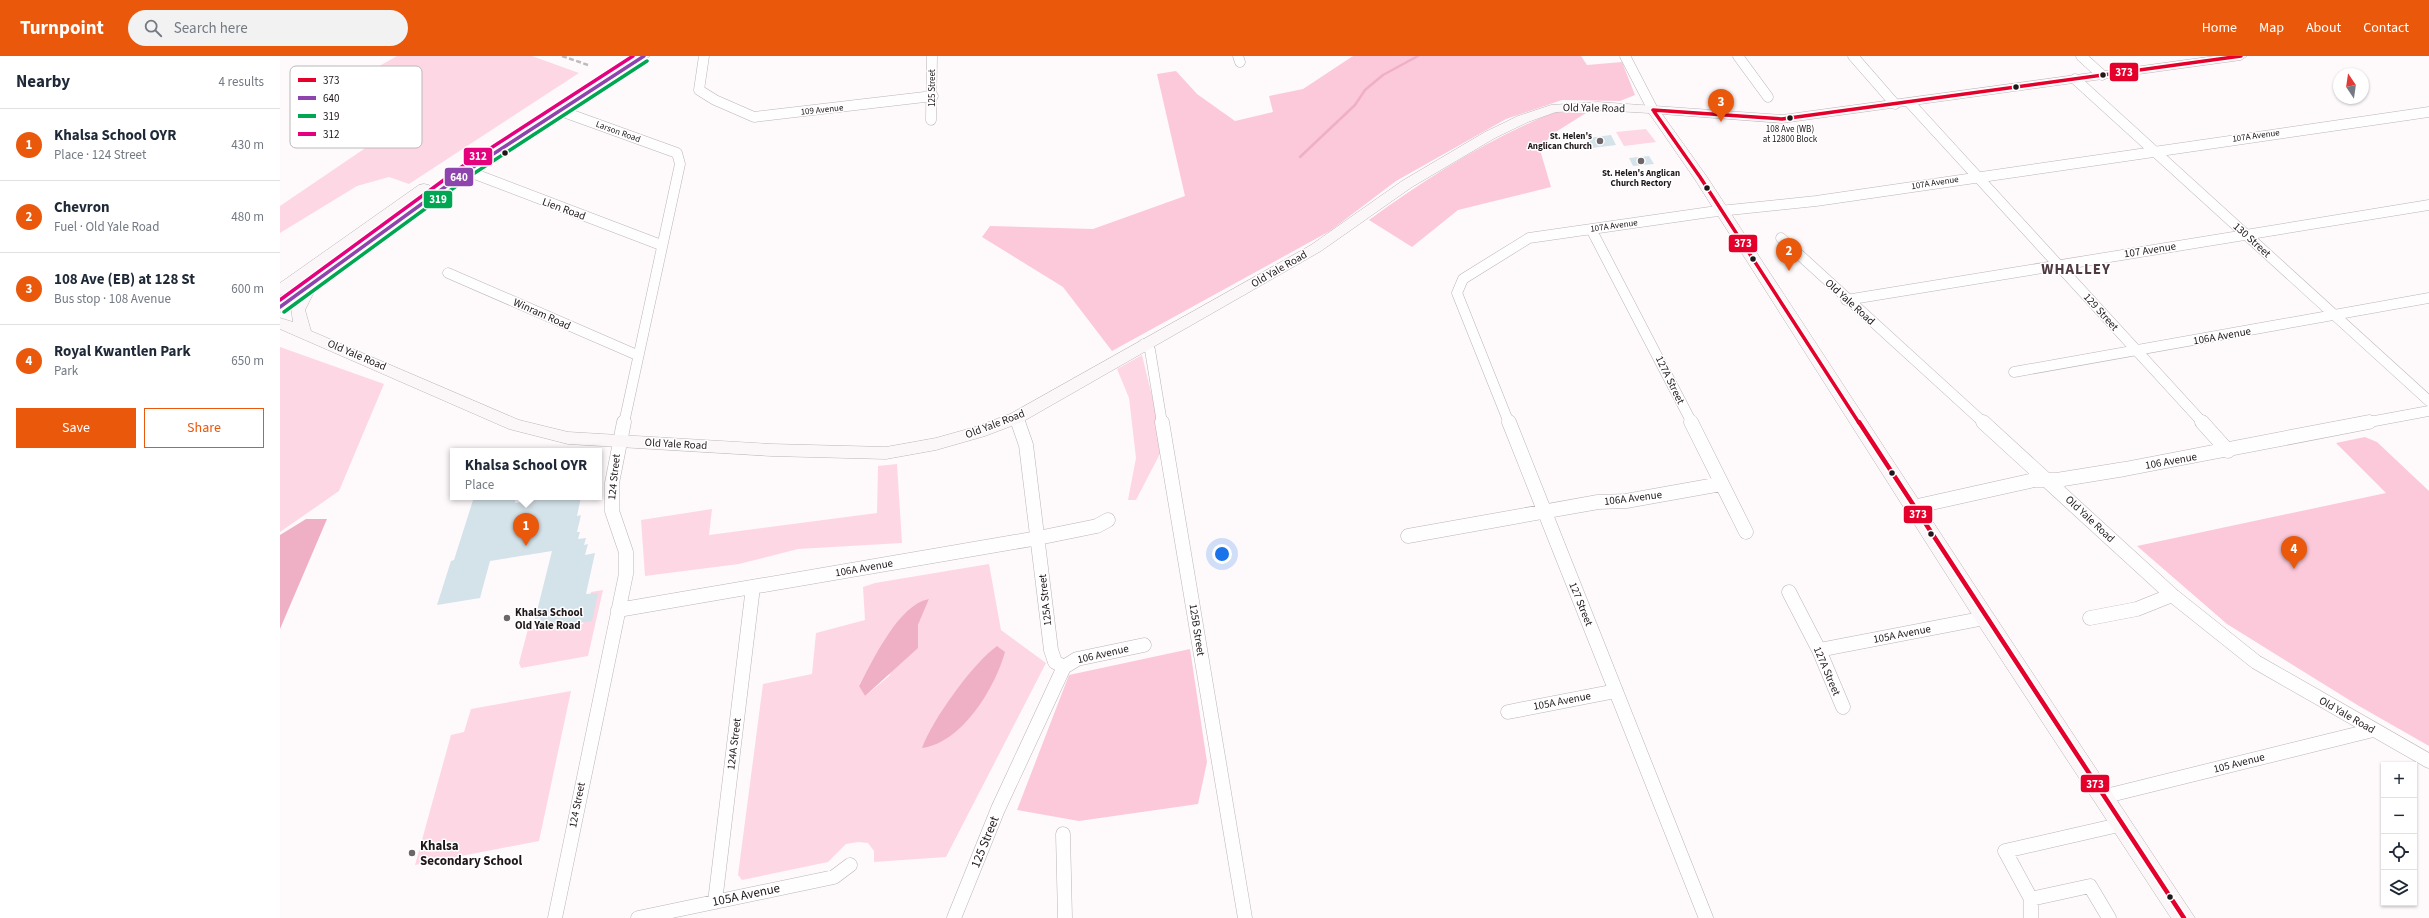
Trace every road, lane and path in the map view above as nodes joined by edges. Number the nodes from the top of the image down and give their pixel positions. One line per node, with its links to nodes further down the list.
1 (626, 56): 33 (main road)
2 (644, 56): 17 (main road)
3 (704, 56): 13 (street, 109 Avenue)
4 (932, 56): 13 (street, 125 Street)
5 (1625, 56): 18 (street)
6 (1738, 56): 14 (street)
7 (1853, 56): 16 (street)
8 (2081, 56): 11 (street)
9 (2241, 56): 10 (main road, Old Yale Road)
10 (2201, 59): 11 (main road, Old Yale Road)
11 (2102, 75): 12 (main road, Old Yale Road)
12 (2075, 79): 15 (main road, Old Yale Road); 21 (street, 130 Street)
13 (933, 96): 20 (street, 125 Street)
14 (1768, 97)
15 (1910, 103): 16 (main road, Old Yale Road); 24 (street, 129 Street)
16 (1895, 104): 18 (main road, Old Yale Road)
17 (558, 110): 22 (street, Larson Road); 23 (main road)
18 (1653, 110): 26 (main road); 45 (main road, Old Yale Road)
19 (2429, 112): 21 (street, 107A Avenue)
20 (931, 120)
21 (2153, 150): 24 (street, 107A Avenue); 28 (street, 130 Street)
22 (677, 154): 30 (street, 124 Street)
23 (467, 171): 30 (street, Lien Road); 34 (main road)
24 (1978, 177): 26 (street, 107A Avenue); 31 (street, 129 Street)
25 (2429, 205): 28 (street, 107 Avenue)
26 (1721, 212): 27 (street, 107A Avenue); 56 (main road)
27 (1591, 229): 36 (street, 107A Avenue); 55 (street, 127A Street)
28 (2246, 234): 31 (street, 107 Avenue); 41 (street, 130 Street)
29 (1781, 238): 39 (street, Old Yale Road)
30 (662, 244): 47 (street, 124 Street)
31 (2059, 265): 39 (street, 107 Avenue); 46 (street, 129 Street)
32 (448, 273): 47 (street, Winram Road)
33 (302, 274): 35 (main road); 37 (main road)
34 (315, 282): 40 (main road); 43 (main road)
35 (280, 285)
36 (1458, 289): 57 (street, 127 Street)
37 (280, 290)
38 (2429, 298): 41 (street, 106A Avenue)
39 (1846, 300): 54 (street, Old Yale Road)
40 (280, 307)
41 (2335, 316): 46 (street, 106A Avenue); 49 (street, 130 Street)
42 (280, 323): 43 (main road, Old Yale Road)
43 (305, 333): 44 (main road); 52 (main road, Old Yale Road)
44 (280, 334)
45 (1144, 344): 51 (main road, Old Yale Road); 86 (street, 125B Street)
46 (2137, 351): 48 (street, 106A Avenue); 53 (street, 129 Street)
47 (636, 355): 52 (street, 124 Street)
48 (2014, 372)
49 (2429, 401)
50 (2429, 411): 53 (street, 106 Avenue)
51 (1016, 418): 52 (main road, Old Yale Road); 61 (street, 125A Street)
52 (618, 441): 65 (street, 124 Street)
53 (2228, 451): 54 (street, 106 Avenue)
54 (2047, 480): 56 (street, 106 Avenue); 64 (street, Old Yale Road)
55 (1721, 484): 57 (street, 106A Avenue); 59 (street, 127A Street)
56 (1913, 507): 66 (main road)
57 (1544, 511): 60 (street, 106A Avenue); 71 (street, 127 Street)
58 (1108, 520): 61 (street, 106A Avenue)
59 (1746, 532)
60 (1408, 536)
61 (1038, 538): 62 (street, 106A Avenue); 70 (street, 125A Street)
62 (753, 587): 65 (street, 106A Avenue); 81 (street, 124A Street)
63 (1789, 592): 69 (street, 127A Street)
64 (2172, 595): 67 (street); 74 (street, Old Yale Road)
65 (618, 610): 82 (street, 124 Street)
66 (1985, 618): 69 (street, 105A Avenue); 76 (main road)
67 (2090, 618)
68 (1144, 645): 70 (street, 106 Avenue)
69 (1819, 650): 72 (street, 127A Street)
70 (1064, 667): 84 (street, 125 Street)
71 (1616, 691): 73 (street, 105A Avenue); 87 (street, 127 Street)
72 (1843, 707)
73 (1508, 712)
74 (2373, 730): 75 (street, Old Yale Road); 76 (street, 105 Avenue)
75 (2429, 761)
76 (2106, 796): 77 (main road)
77 (2123, 824): 80 (street); 90 (main road)
78 (1063, 834): 85 (street)
79 (850, 865): 81 (street, 105A Avenue)
80 (2032, 899): 88 (street); 89 (street)
81 (715, 902): 83 (street, 105A Avenue)
82 (555, 918)
83 (638, 918)
84 (954, 918)
85 (1065, 918)
86 (1245, 918)
87 (1706, 918)
88 (2030, 918)
89 (2109, 918)
90 (2184, 918)

